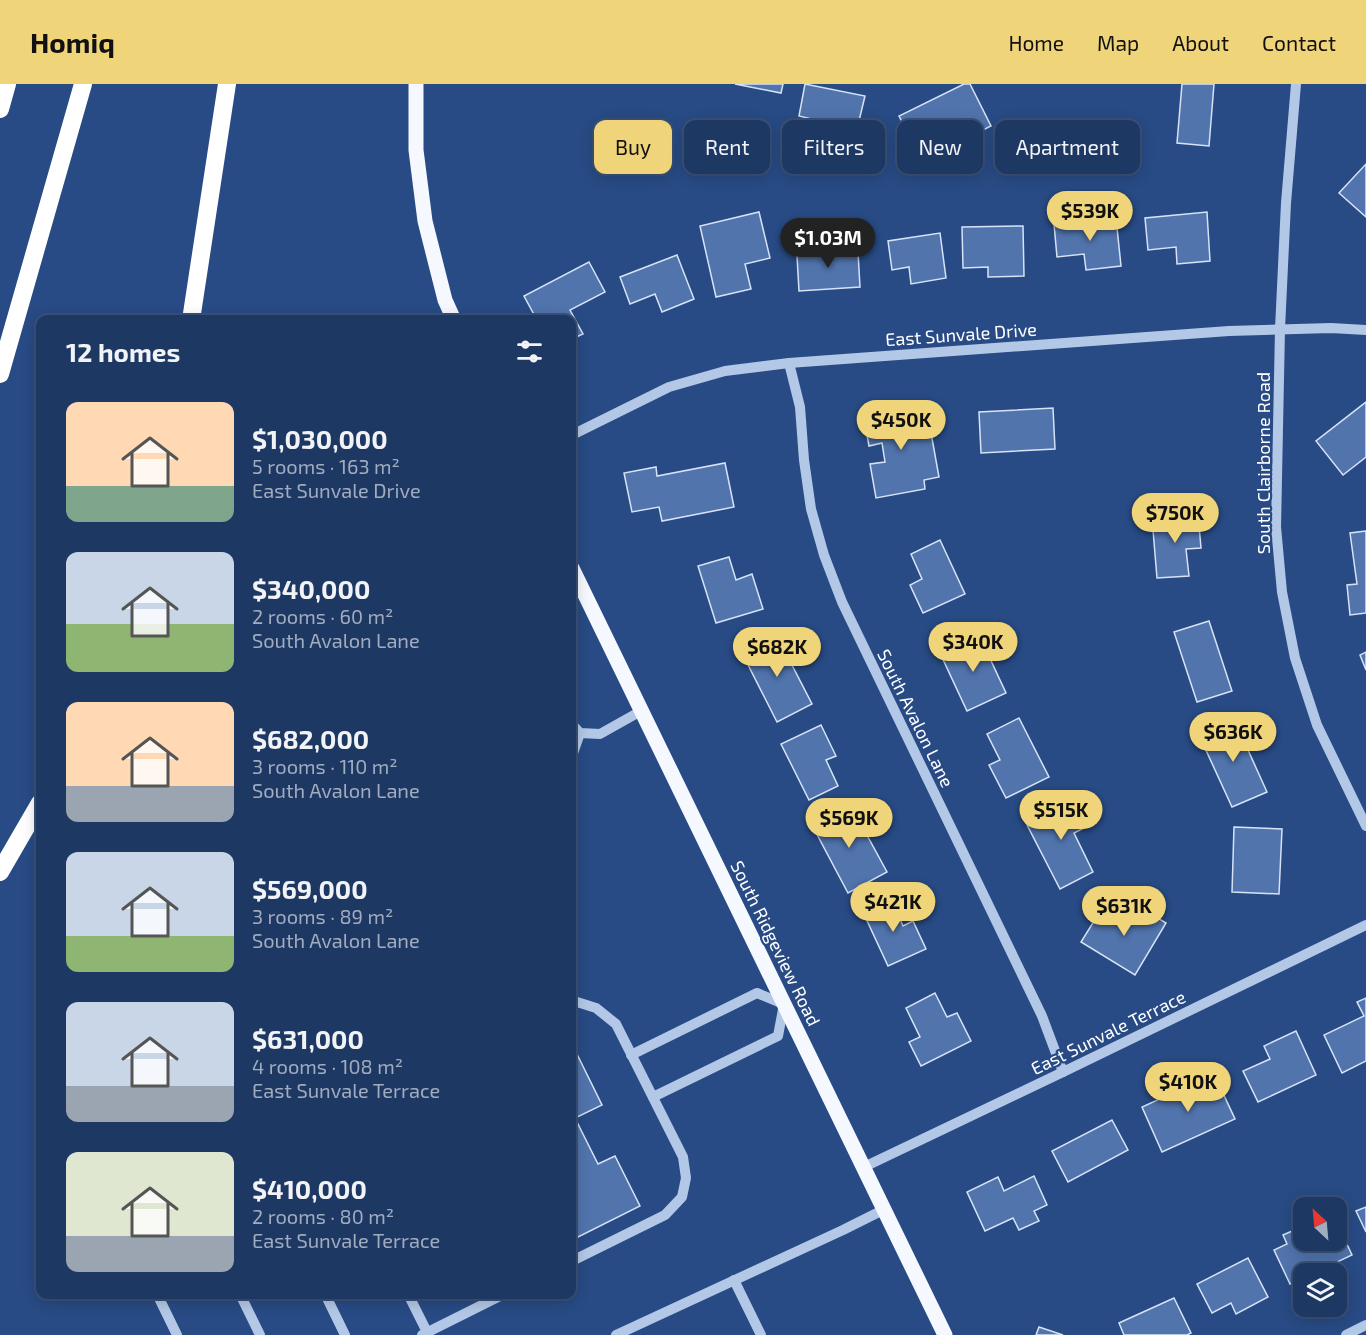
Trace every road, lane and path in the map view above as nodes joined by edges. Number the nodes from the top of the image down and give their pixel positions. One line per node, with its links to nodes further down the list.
1 (7, 84): 6 (highway)
2 (83, 84): 12 (highway)
3 (227, 84): 7 (highway)
4 (416, 84): 8 (main road)
5 (1296, 84): 9 (street, South Clairborne Road)
6 (0, 109)
7 (192, 315)
8 (452, 315)
9 (1280, 329): 10 (street, East Sunvale Drive); 11 (street, East Sunvale Drive); 20 (street, South Clairborne Road)
10 (1366, 330)
11 (789, 363): 13 (street, East Sunvale Drive); 26 (street, South Avalon Lane)
12 (0, 374)
13 (576, 433)
14 (576, 576): 15 (main road, South Ridgeview Road)
15 (641, 711): 17 (street); 24 (main road, South Ridgeview Road)
16 (576, 728): 17 (street)
17 (580, 733): 18 (street)
18 (576, 744)
19 (36, 810): 21 (highway)
20 (1366, 826)
21 (0, 872)
22 (1366, 925): 26 (street, East Sunvale Terrace)
23 (576, 1002): 25 (street)
24 (784, 1004): 25 (street); 27 (street); 28 (main road, South Ridgeview Road)
25 (632, 1054): 27 (street)
26 (1063, 1072): 28 (street, East Sunvale Terrace)
27 (653, 1097): 30 (street)
28 (864, 1167): 29 (main road, South Ridgeview Road)
29 (885, 1209): 31 (street); 44 (main road, South Ridgeview Road)
30 (576, 1259)
31 (734, 1280): 42 (street); 43 (street)
32 (159, 1299): 39 (street)
33 (242, 1299): 40 (street)
34 (327, 1299): 41 (street)
35 (410, 1299): 38 (street)
36 (491, 1299): 38 (street)
37 (1366, 1325): 45 (street)
38 (424, 1334)
39 (177, 1335)
40 (260, 1335)
41 (345, 1335)
42 (616, 1335)
43 (761, 1335)
44 (945, 1335)
45 (1346, 1335)

